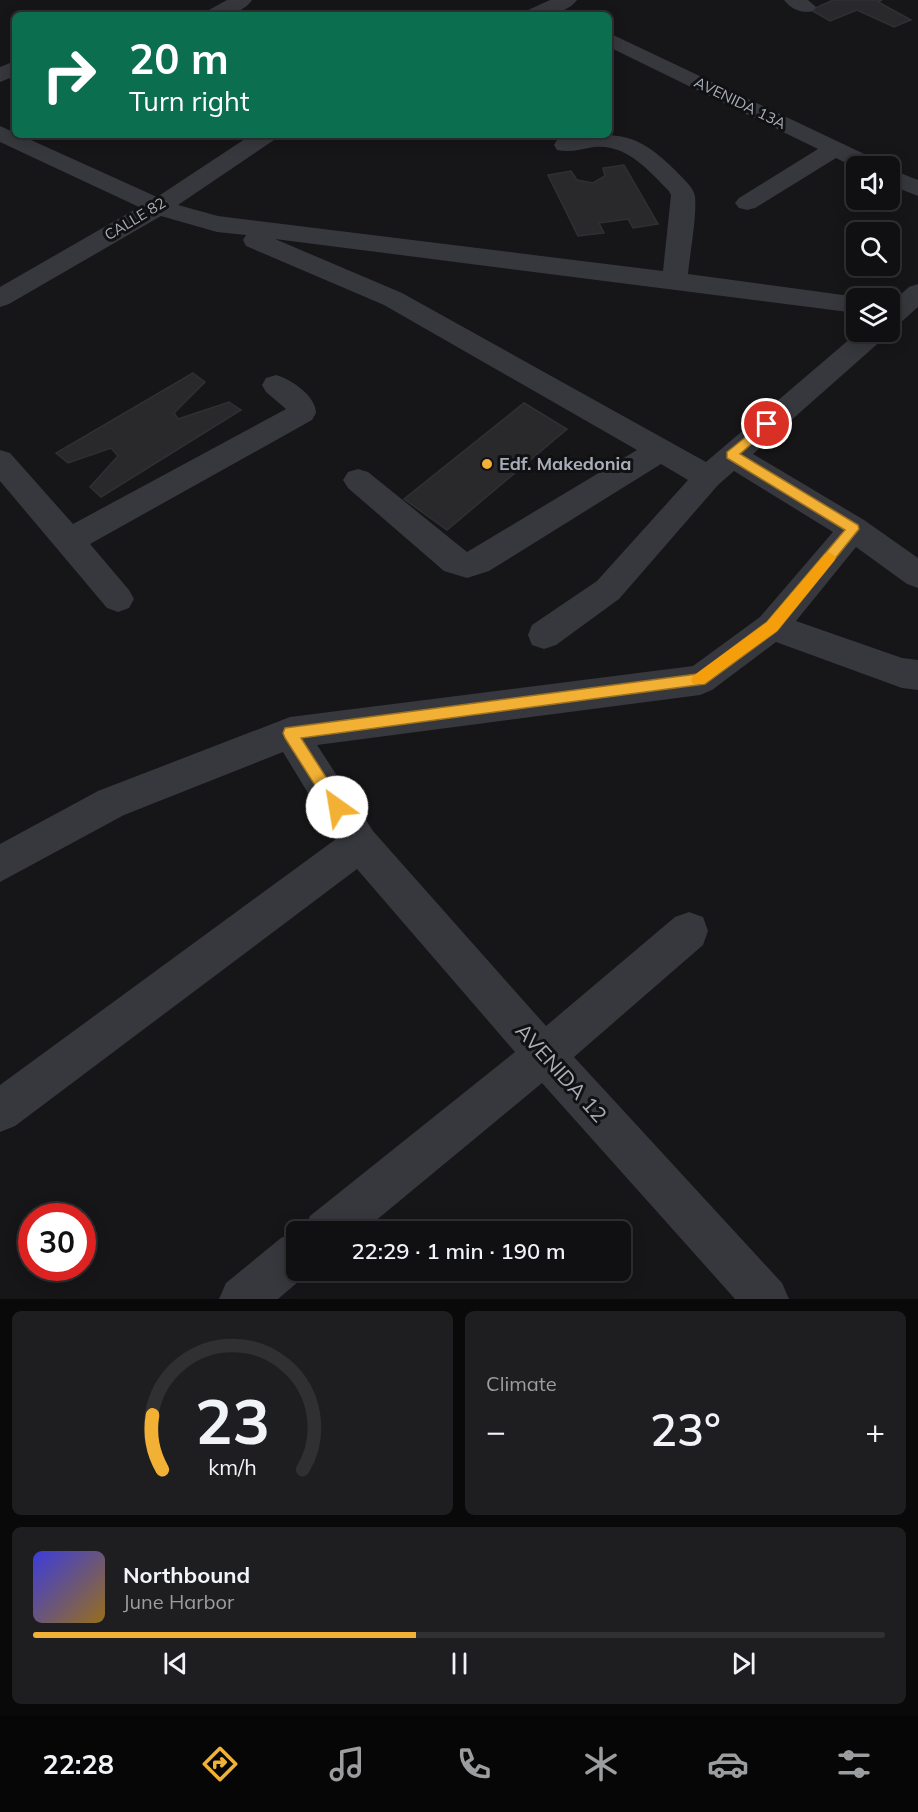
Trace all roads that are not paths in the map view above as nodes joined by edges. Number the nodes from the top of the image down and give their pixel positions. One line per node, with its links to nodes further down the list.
1 (242, 0): 4 (street)
2 (567, 0): 3 (street)
3 (542, 10)
4 (220, 12)
5 (612, 40): 9 (street, AVENIDA 13A)
6 (0, 133): 14 (street)
7 (262, 138): 14 (street, CALLE 82)
8 (565, 145): 16 (street)
9 (834, 148): 10 (street, AVENIDA 13A); 13 (street)
10 (850, 156)
11 (900, 181): 12 (street)
12 (918, 189)
13 (747, 203)
14 (158, 207): 15 (street); 17 (street, CALLE 82)
15 (217, 225): 16 (street); 21 (street)
16 (675, 281): 18 (street)
17 (0, 298)
18 (846, 303)
19 (861, 342): 22 (street)
20 (276, 385): 27 (street)
21 (660, 450): 24 (street); 25 (street)
22 (731, 455): 24 (street); 26 (street)
23 (0, 461): 27 (street)
24 (708, 477): 31 (street)
25 (358, 480)
26 (853, 529): 28 (street); 30 (street)
27 (69, 541): 29 (street)
28 (918, 575)
29 (118, 599)
30 (772, 627): 32 (street); 33 (street)
31 (544, 636)
32 (918, 675)
33 (290, 733): 34 (street, AVENIDA 12); 35 (street)
34 (360, 844): 37 (street, AVENIDA 12); 38 (street)
35 (0, 864)
36 (689, 931): 37 (street)
37 (544, 1055): 39 (street); 42 (street, AVENIDA 12)
38 (0, 1111)
39 (340, 1221)
40 (286, 1263): 41 (street)
41 (242, 1299)
42 (766, 1299)

